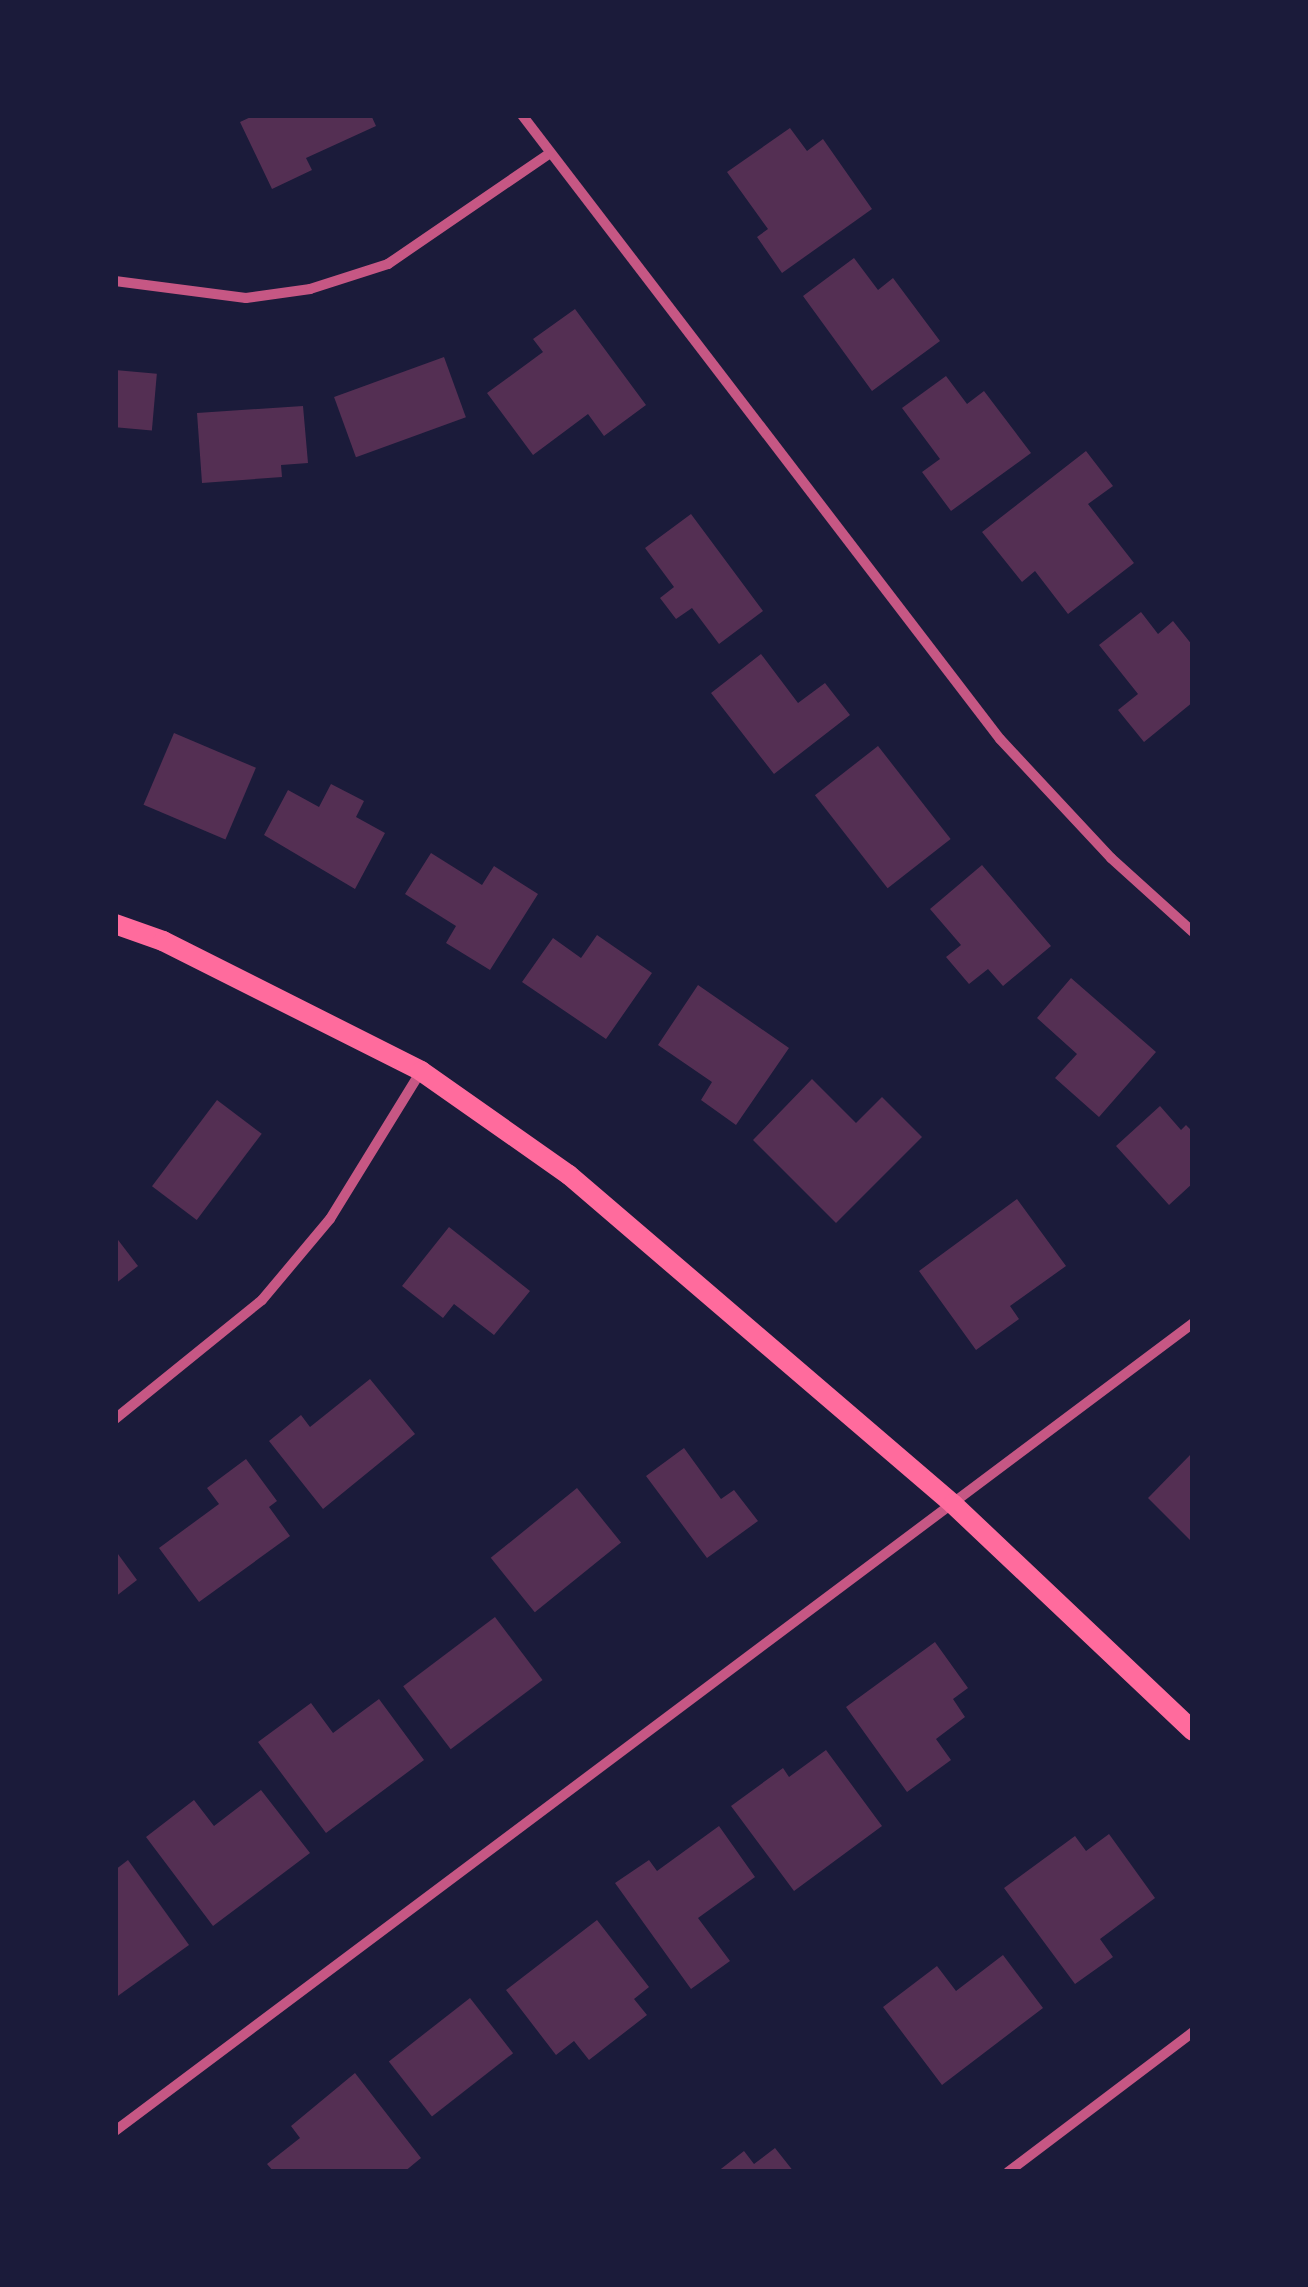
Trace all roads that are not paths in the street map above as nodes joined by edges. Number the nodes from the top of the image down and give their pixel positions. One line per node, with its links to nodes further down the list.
1 (522, 115): 2 (street)
2 (550, 153): 3 (street); 5 (street)
3 (115, 281)
4 (115, 924): 6 (main road)
5 (1193, 932)
6 (420, 1071): 8 (street); 9 (main road)
7 (1193, 1323): 9 (street)
8 (115, 1419)
9 (953, 1504): 10 (main road); 12 (street)
10 (1193, 1732)
11 (1193, 2032): 13 (street)
12 (115, 2132)
13 (1008, 2172)

